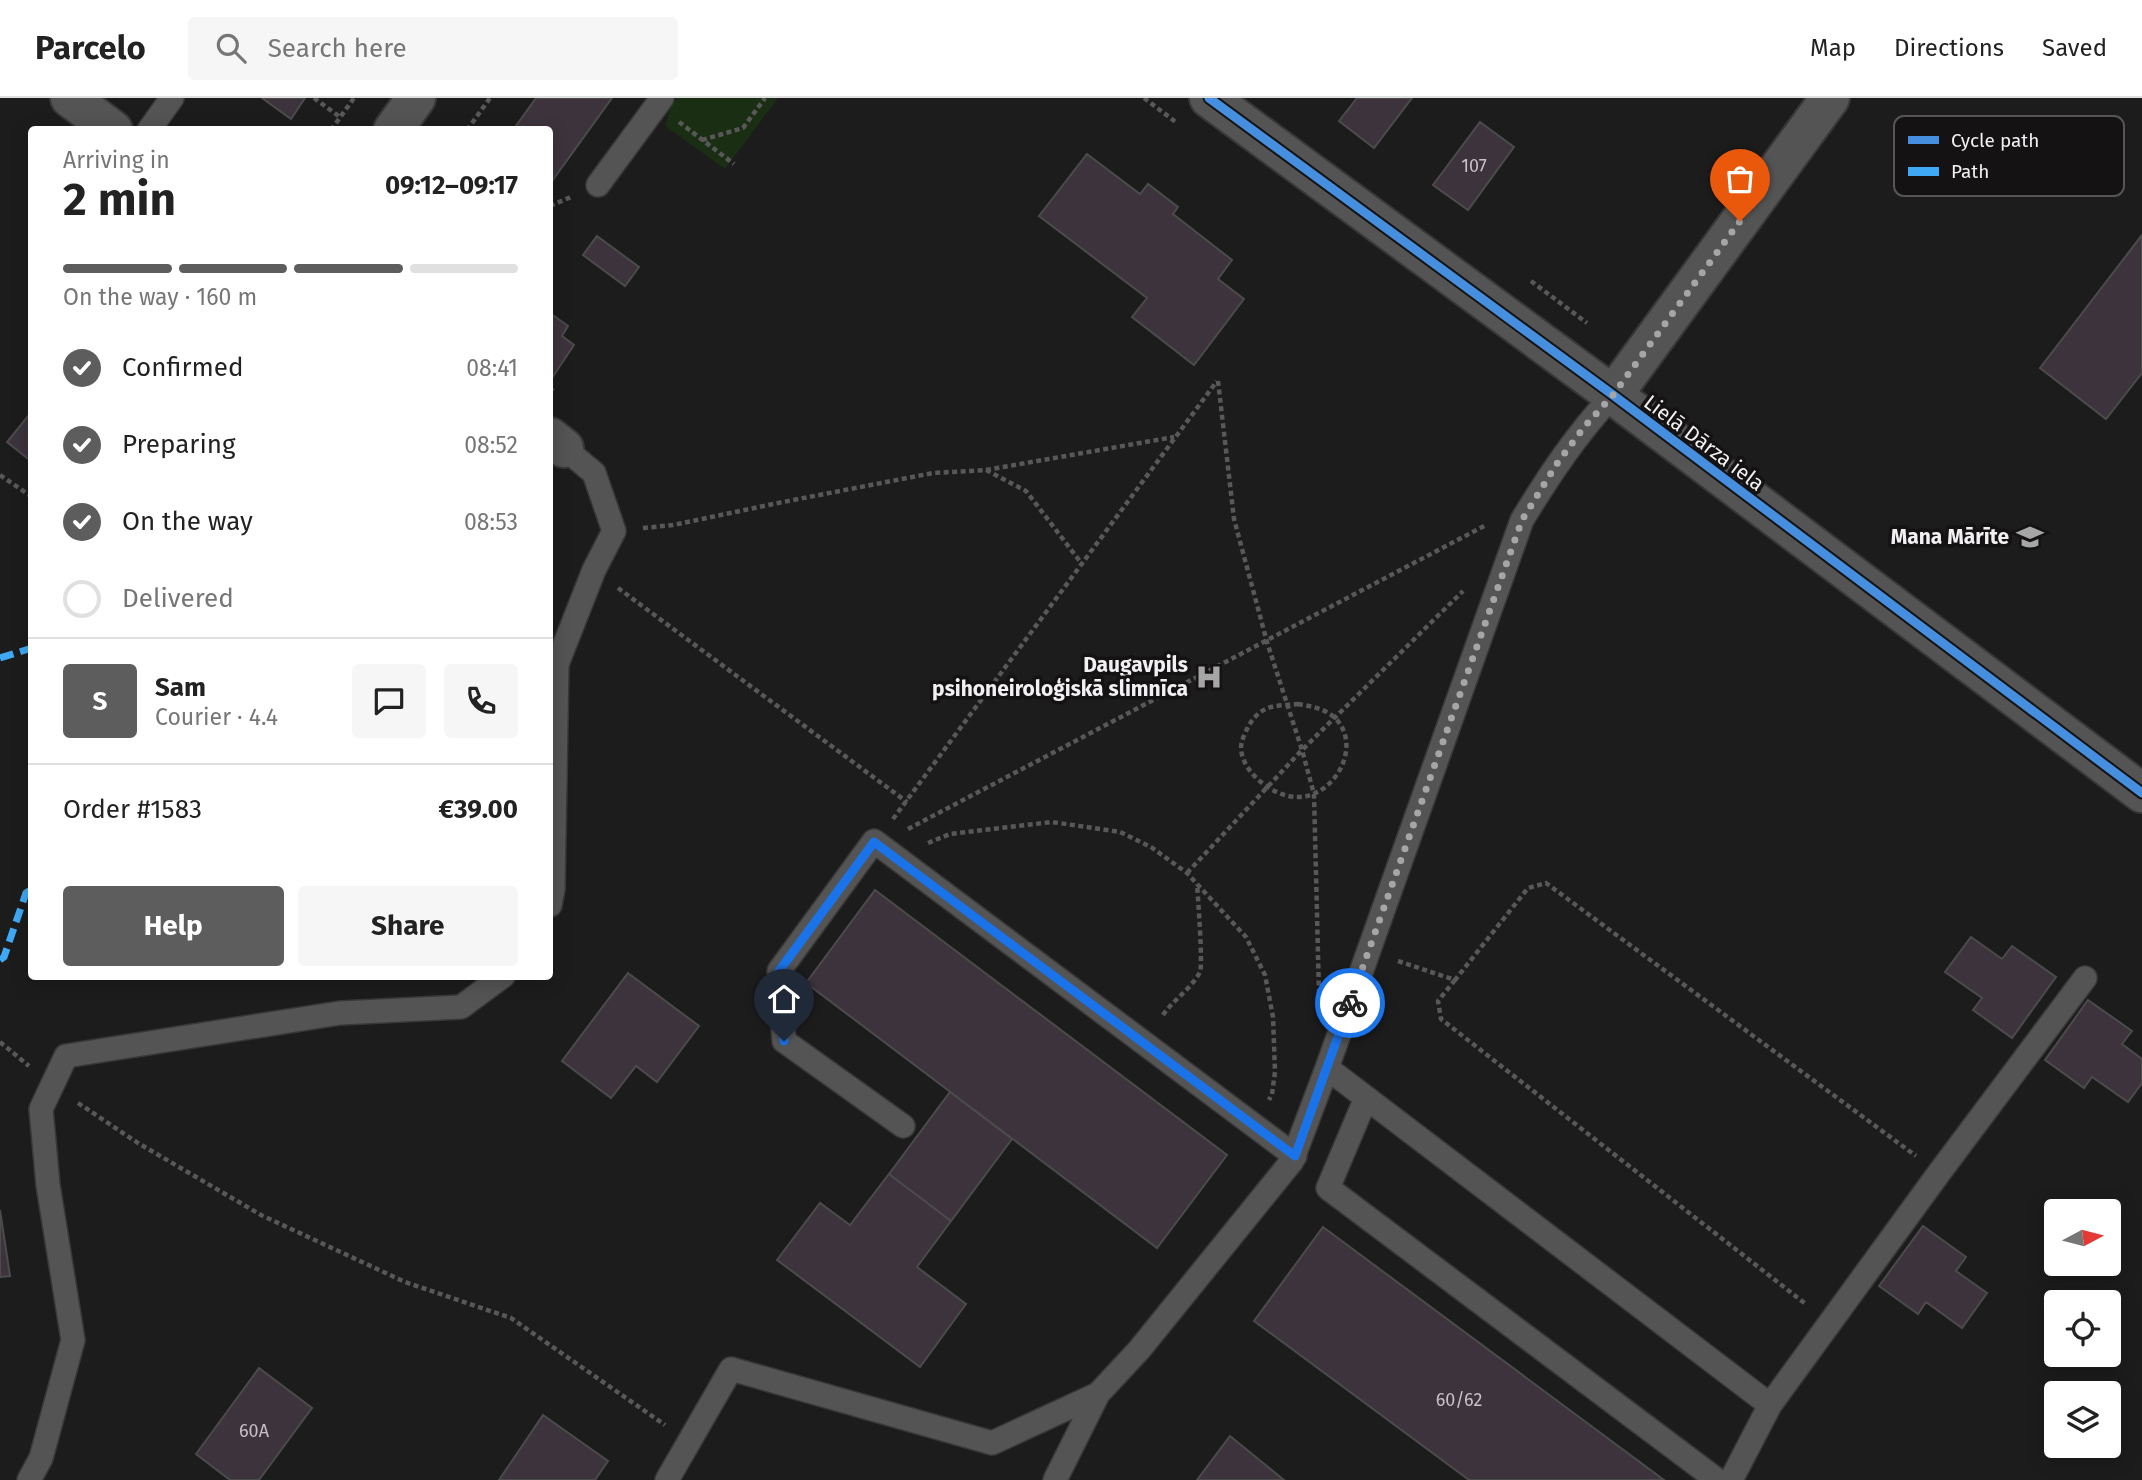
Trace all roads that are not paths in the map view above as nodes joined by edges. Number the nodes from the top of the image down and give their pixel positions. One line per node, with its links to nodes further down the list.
1 (70, 98): 7 (street)
2 (172, 98): 8 (lane)
3 (416, 98): 9 (street)
4 (1209, 98): 11 (street, Lielā Dārza iela)
5 (659, 102): 10 (lane)
6 (1817, 102): 11 (street)
7 (108, 126)
8 (152, 126)
9 (396, 126)
10 (598, 186)
11 (1613, 395): 13 (street, Lielā Dārza iela); 17 (lane)
12 (557, 443): 14 (lane)
13 (2142, 793)
14 (553, 888)
15 (2085, 978): 22 (lane)
16 (498, 980): 23 (lane)
17 (1327, 1069): 18 (lane); 20 (lane)
18 (1366, 1098): 22 (lane); 26 (lane)
19 (903, 1126): 20 (lane)
20 (1295, 1156): 21 (lane)
21 (1098, 1394): 24 (lane); 25 (lane)
22 (1770, 1405): 27 (lane)
23 (29, 1480)
24 (667, 1480)
25 (1055, 1480)
26 (1717, 1480)
27 (1731, 1480)

